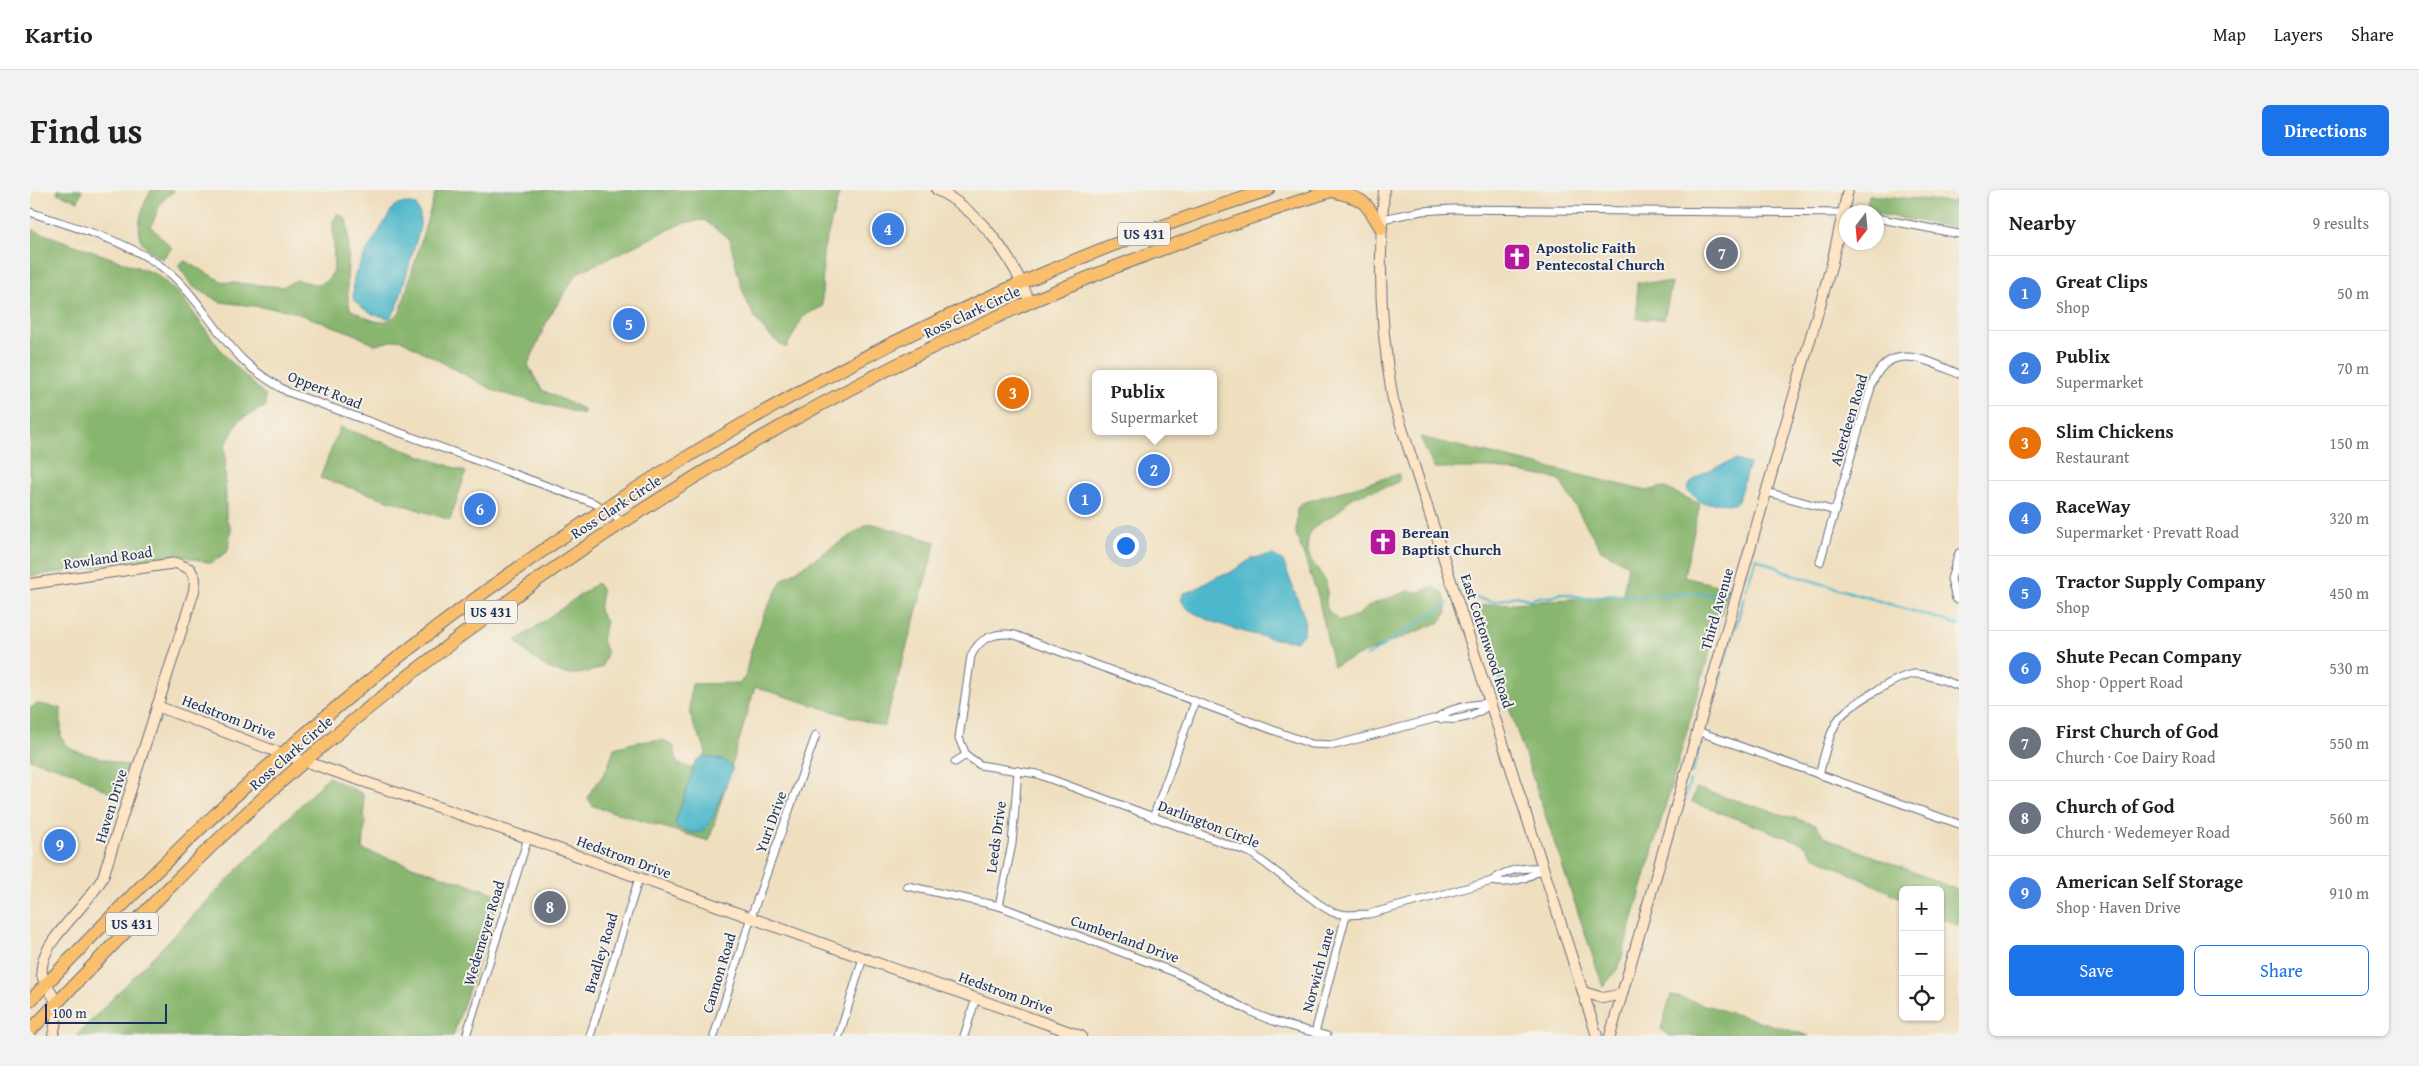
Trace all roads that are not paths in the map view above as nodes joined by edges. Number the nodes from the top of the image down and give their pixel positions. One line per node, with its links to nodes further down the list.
1 (936, 190): 15 (street)
2 (1268, 190): 13 (highway, Ross Clark Circle / US 431)
3 (1332, 190): 10 (highway); 14 (highway, Ross Clark Circle / US 431)
4 (1384, 190): 10 (street, East Cottonwood Road)
5 (1848, 190): 6 (street, Third Avenue)
6 (1846, 205)
7 (30, 212): 21 (street, Oppert Road)
8 (1839, 213): 10 (street)
9 (1884, 220): 11 (street)
10 (1381, 223): 33 (street, East Cottonwood Road)
11 (1959, 234)
12 (1839, 236): 20 (street, Third Avenue)
13 (1134, 238): 14 (highway); 15 (highway, Ross Clark Circle / US 431)
14 (1130, 262): 16 (highway, Ross Clark Circle / US 431)
15 (1023, 284): 16 (street); 18 (highway, Ross Clark Circle / US 431)
16 (1030, 303): 19 (highway, Ross Clark Circle / US 431)
17 (1959, 374): 22 (street, Aberdeen Road)
18 (790, 398): 19 (highway); 21 (highway, Ross Clark Circle / US 431)
19 (801, 415): 23 (highway, Ross Clark Circle / US 431)
20 (1767, 492): 22 (street); 35 (street, Third Avenue)
21 (605, 509): 23 (street, Oppert Road); 37 (highway, Ross Clark Circle / US 431)
22 (1835, 511): 25 (street, Aberdeen Road)
23 (622, 522): 39 (highway, Ross Clark Circle / US 431)
24 (1959, 553): 28 (street)
25 (1820, 562)
26 (190, 569): 27 (street, Rowland Road); 34 (street, Haven Drive)
27 (30, 584)
28 (1956, 599)
29 (981, 631): 30 (street)
30 (986, 638): 32 (street); 38 (street)
31 (1959, 686): 42 (street)
32 (1195, 702): 33 (street); 43 (street)
33 (1491, 703): 46 (street, East Cottonwood Road)
34 (158, 706): 37 (street, Hedstrom Drive); 53 (street, Haven Drive)
35 (1697, 731): 42 (street); 55 (street, Third Avenue)
36 (816, 735): 51 (street, Yuri Drive)
37 (282, 753): 39 (street, Hedstrom Drive); 53 (highway, Ross Clark Circle / US 431)
38 (966, 755): 40 (street); 41 (street, Darlington Circle)
39 (305, 760): 45 (street, Hedstrom Drive); 58 (highway, Ross Clark Circle / US 431)
40 (955, 762)
41 (1018, 771): 43 (street, Darlington Circle); 49 (street, Leeds Drive)
42 (1819, 774): 44 (street)
43 (1153, 818): 50 (street, Darlington Circle)
44 (1959, 824)
45 (528, 838): 47 (street, Hedstrom Drive); 62 (street, Wedemeyer Road)
46 (1544, 868): 50 (street, Darlington Circle); 54 (street, East Cottonwood Road)
47 (639, 878): 51 (street, Hedstrom Drive); 63 (street, Bradley Road)
48 (906, 886): 49 (street, Cumberland Drive)
49 (999, 906): 60 (street, Cumberland Drive)
50 (1346, 915): 60 (street, Norwich Lane)
51 (751, 917): 52 (street, Hedstrom Drive); 64 (street, Cannon Road)
52 (864, 958): 56 (street, Hedstrom Drive); 65 (street)
53 (45, 986): 57 (highway, Ross Clark Circle / US 431); 58 (street, Haven Drive)
54 (1583, 992): 55 (street); 69 (street, East Cottonwood Road)
55 (1622, 994): 70 (street, Third Avenue)
56 (976, 998): 66 (street); 67 (street, Hedstrom Drive)
57 (30, 1001)
58 (56, 1003): 59 (highway, Ross Clark Circle / US 431); 61 (street)
59 (30, 1030)
60 (1315, 1033): 68 (street, Cumberland Drive)
61 (53, 1036)
62 (466, 1036)
63 (590, 1036)
64 (714, 1036)
65 (839, 1036)
66 (964, 1036)
67 (1081, 1036)
68 (1327, 1036)
69 (1597, 1036)
70 (1610, 1036)

